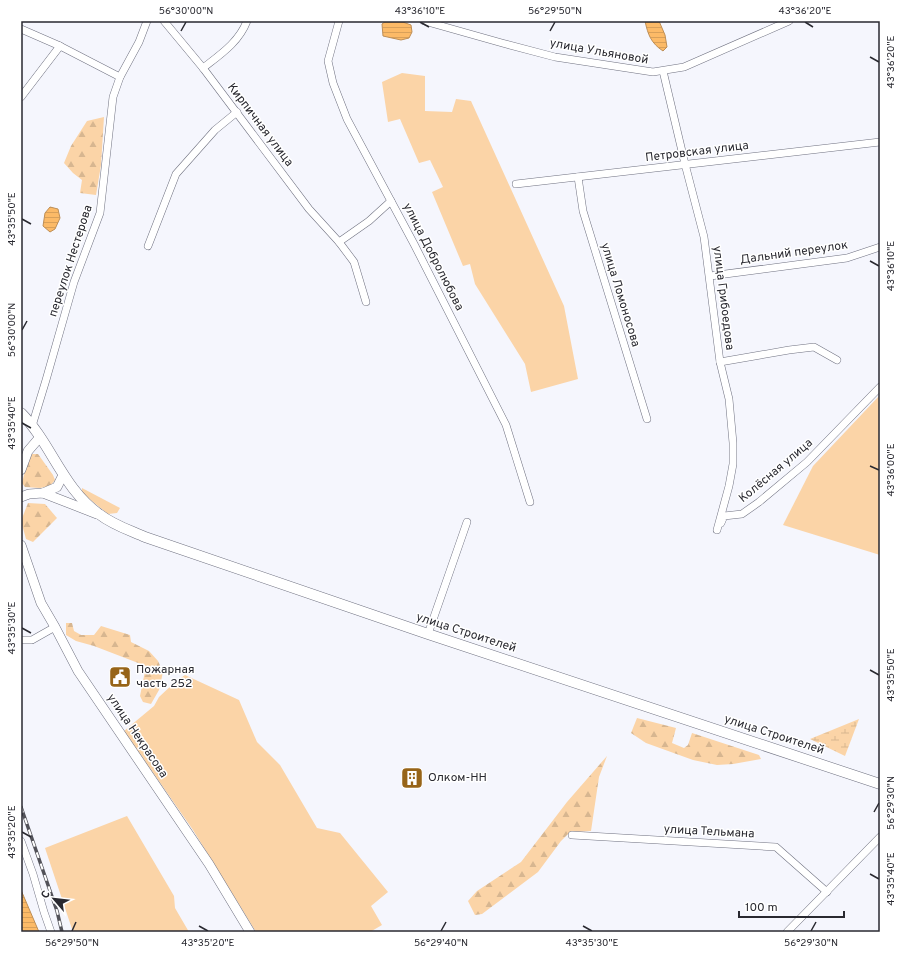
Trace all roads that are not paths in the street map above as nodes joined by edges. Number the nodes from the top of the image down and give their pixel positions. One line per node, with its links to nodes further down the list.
1 (147, 21): 11 (street, переулок Нестерова)
2 (164, 21): 9 (street, Кирпичная улица)
3 (247, 21): 9 (street)
4 (339, 21): 18 (street, улица Добролюбова)
5 (424, 21): 10 (street, улица Ульяновой)
6 (789, 21): 10 (street, улица Ульяновой)
7 (21, 29): 8 (street)
8 (60, 46): 11 (street); 12 (street)
9 (203, 68): 13 (street, Кирпичная улица)
10 (664, 71): 15 (street, улица Грибоедова)
11 (120, 76): 29 (street, переулок Нестерова)
12 (21, 98)
13 (237, 112): 19 (street, Кирпичная улица); 20 (street)
14 (880, 142): 15 (street, Петровская улица)
15 (685, 164): 16 (street, Петровская улица); 22 (street, улица Грибоедова)
16 (578, 177): 17 (street, Петровская улица); 28 (street, улица Ломоносова)
17 (516, 184)
18 (391, 201): 19 (street); 35 (street, улица Добролюбова)
19 (338, 242): 23 (street, Кирпичная улица)
20 (148, 246)
21 (880, 247): 22 (street, Дальний переулок)
22 (710, 276): 25 (street, улица Грибоедова)
23 (366, 302)
24 (836, 360): 25 (street)
25 (720, 362): 38 (street, улица Грибоедова)
26 (880, 386): 38 (street, Колёсная улица)
27 (21, 413): 29 (main road, улица Строителей)
28 (647, 419)
29 (32, 426): 30 (main road, улица Строителей)
30 (40, 437): 31 (street); 32 (main road, улица Строителей)
31 (21, 470)
32 (63, 474): 33 (street); 36 (main road, улица Строителей)
33 (43, 494): 34 (street); 36 (street)
34 (21, 497)
35 (530, 502)
36 (98, 514): 41 (main road, улица Строителей)
37 (467, 522): 41 (street)
38 (717, 530)
39 (21, 545): 40 (street, улица Некрасова)
40 (55, 627): 42 (street); 49 (street, улица Некрасова)
41 (428, 634): 43 (main road, улица Строителей)
42 (21, 640)
43 (880, 784)
44 (572, 835): 47 (street, улица Тельмана)
45 (880, 837): 47 (street)
46 (21, 841): 48 (street)
47 (827, 892): 50 (street)
48 (51, 932)
49 (250, 932)
50 (787, 932)

